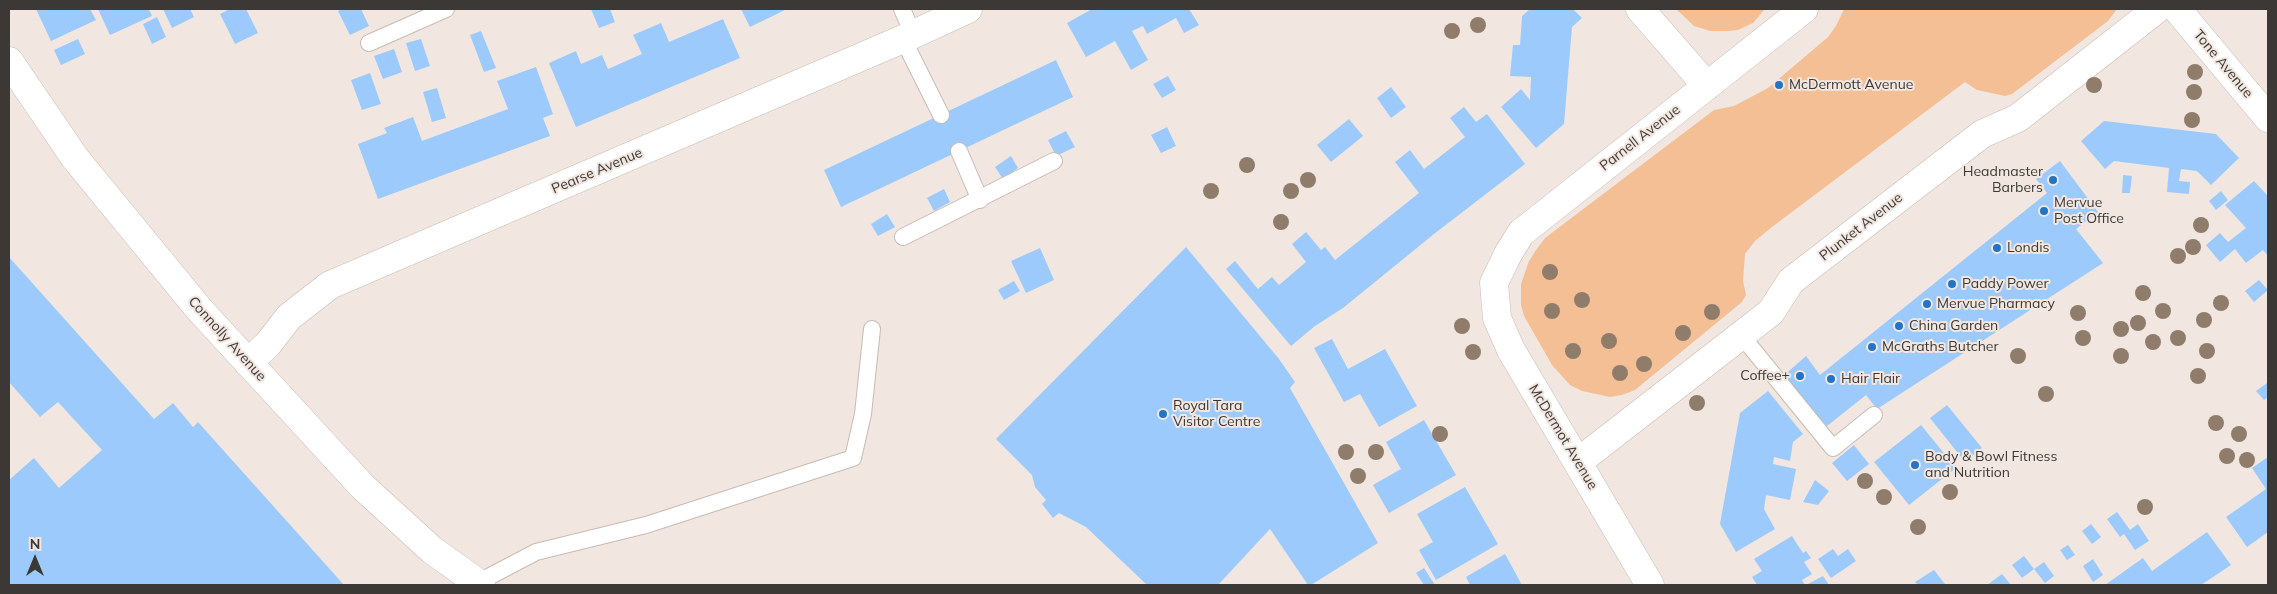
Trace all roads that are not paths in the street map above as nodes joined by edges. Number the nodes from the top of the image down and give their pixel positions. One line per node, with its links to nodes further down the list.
1 (446, 9): 9 (lane)
2 (902, 9): 8 (lane)
3 (968, 9): 8 (street, Pearse Avenue)
4 (1640, 9): 11 (street)
5 (1804, 9): 11 (street, Parnell Avenue)
6 (2157, 9): 20 (street, Plunket Avenue)
7 (2177, 9): 13 (street, Tone Avenue)
8 (908, 37): 12 (lane); 21 (street, Pearse Avenue)
9 (369, 43)
10 (9, 61): 21 (street, Connolly Avenue)
11 (1707, 86): 18 (street, Parnell Avenue)
12 (941, 115)
13 (2268, 118)
14 (958, 151): 16 (lane)
15 (1054, 161): 16 (lane)
16 (980, 200): 17 (lane)
17 (903, 237)
18 (1494, 282): 23 (street, McDermot Avenue)
19 (872, 329): 24 (lane)
20 (1741, 335): 22 (lane); 23 (street, Plunket Avenue)
21 (248, 363): 24 (street, Connolly Avenue)
22 (1874, 415)
23 (1578, 462): 25 (street, McDermot Avenue)
24 (479, 584)
25 (1650, 585)

